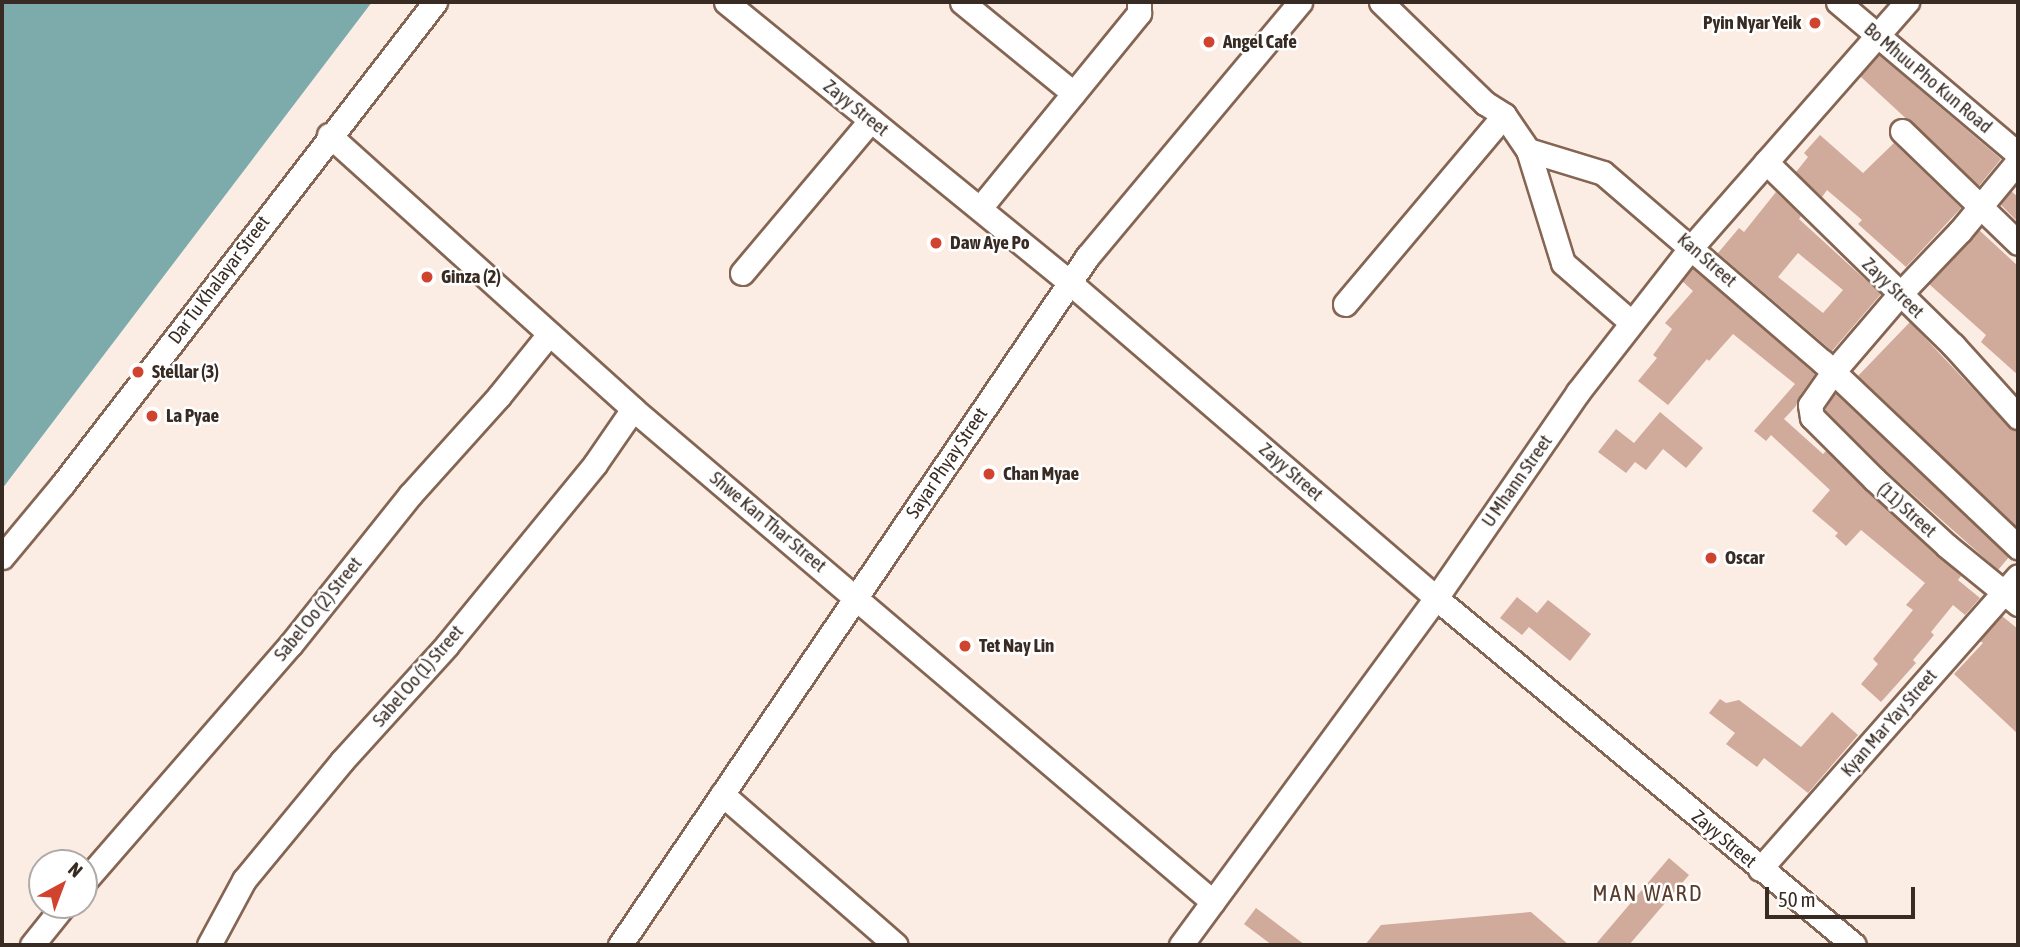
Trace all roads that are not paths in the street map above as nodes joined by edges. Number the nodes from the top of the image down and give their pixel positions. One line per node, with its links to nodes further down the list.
1 (435, 2): 14 (street, Dar Tu Khalayar Street)
2 (726, 2): 12 (street, Zayy Street)
3 (962, 2): 10 (street)
4 (1139, 2): 10 (street)
5 (1300, 2): 24 (street, Sayar Phyay Street)
6 (1381, 2): 11 (street)
7 (1838, 2): 9 (street, Bo Mhuu Pho Kun Road)
8 (1907, 2): 9 (street, U Mhann Street)
9 (1877, 36): 16 (street, Bo Mhuu Pho Kun Road); 18 (street, U Mhann Street)
10 (1073, 93): 20 (street)
11 (1504, 115): 15 (street); 26 (street)
12 (871, 120): 20 (street, Zayy Street); 23 (street)
13 (1902, 131): 19 (street)
14 (329, 135): 28 (street, Shwe Kan Thar Street); 33 (street, Dar Tu Khalayar Street)
15 (1528, 150): 22 (street, Kan Street); 27 (street)
16 (2018, 154)
17 (2018, 161): 19 (street)
18 (1766, 162): 22 (street, U Mhann Street); 25 (street, Zayy Street)
19 (1980, 207): 21 (street); 25 (street)
20 (980, 208): 24 (street, Zayy Street)
21 (2018, 243)
22 (1692, 246): 27 (street, U Mhann Street); 29 (street, Kan Street)
23 (742, 273)
24 (1069, 282): 35 (street, Sayar Phyay Street); 36 (street, Zayy Street)
25 (1899, 295): 29 (street); 31 (street, Zayy Street)
26 (1345, 304)
27 (1632, 323): 36 (street, U Mhann Street)
28 (549, 334): 30 (street, Shwe Kan Thar Street); 38 (street, Sabel Oo (2) Street)
29 (1833, 372): 32 (street, Kan Street); 34 (street, (11) Street)
30 (633, 409): 35 (street, Shwe Kan Thar Street); 43 (street, Sabel Oo (1) Street)
31 (2018, 417)
32 (2018, 547)
33 (2, 557)
34 (2014, 591): 39 (street, Kyan Mar Yay Street)
35 (857, 597): 37 (street, Sayar Phyay Street); 40 (street, Shwe Kan Thar Street)
36 (1436, 598): 39 (street, Zayy Street); 40 (street, U Mhann Street)
37 (722, 794): 44 (street, Sayar Phyay Street); 45 (street)
38 (98, 866)
39 (1760, 869): 47 (street, Zayy Street)
40 (1213, 902): 46 (street, U Mhann Street)
41 (53, 919): 42 (street)
42 (32, 945)
43 (209, 945)
44 (620, 945)
45 (896, 945)
46 (1181, 945)
47 (1854, 945)

